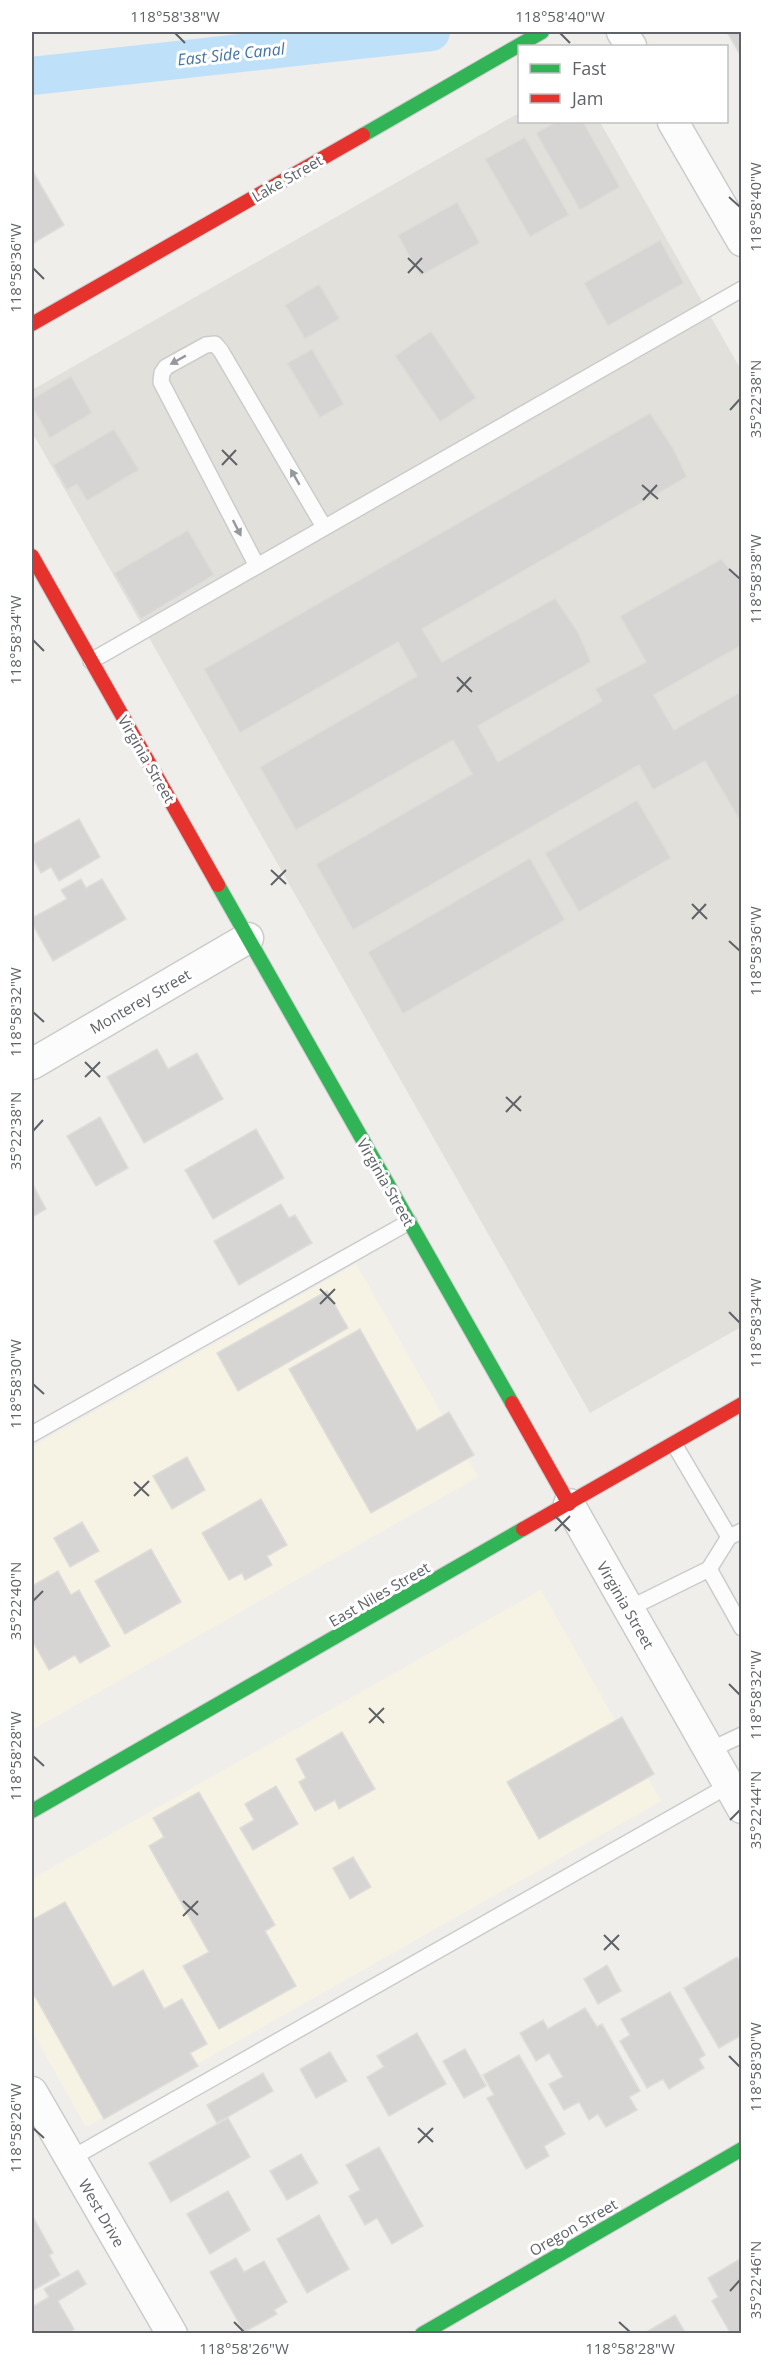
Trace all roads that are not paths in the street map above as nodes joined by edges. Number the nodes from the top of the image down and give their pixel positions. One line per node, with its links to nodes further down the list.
1 (542, 32): 2 (street, Lake Street)
2 (519, 45)
3 (518, 46): 7 (street, Lake Street)
4 (674, 123): 5 (street)
5 (741, 241)
6 (741, 289): 8 (lane)
7 (32, 324)
8 (324, 527): 10 (lane); 10 (lane, one-way to 10)
9 (32, 556): 11 (street, Virginia Street)
10 (257, 566): 11 (lane)
11 (91, 661): 12 (street, Virginia Street)
12 (248, 938): 13 (street, Monterey Street); 14 (street, Virginia Street)
13 (32, 1064)
14 (409, 1222): 16 (lane); 18 (street, Virginia Street)
15 (741, 1404): 17 (street, East Niles Street)
16 (32, 1434)
17 (674, 1444): 18 (street, East Niles Street); 19 (lane)
18 (569, 1504): 21 (street, Virginia Street); 26 (street, East Niles Street)
19 (735, 1534): 20 (lane)
20 (709, 1569): 21 (lane); 22 (lane)
21 (628, 1609): 24 (street, Virginia Street)
22 (741, 1628)
23 (741, 1735): 24 (lane)
24 (708, 1751): 25 (street, Virginia Street)
25 (737, 1790): 29 (lane)
26 (32, 1811)
27 (32, 2092): 29 (street, West Drive)
28 (741, 2150): 31 (street, Oregon Street)
29 (70, 2159): 30 (street, West Drive)
30 (172, 2334)
31 (422, 2334)

